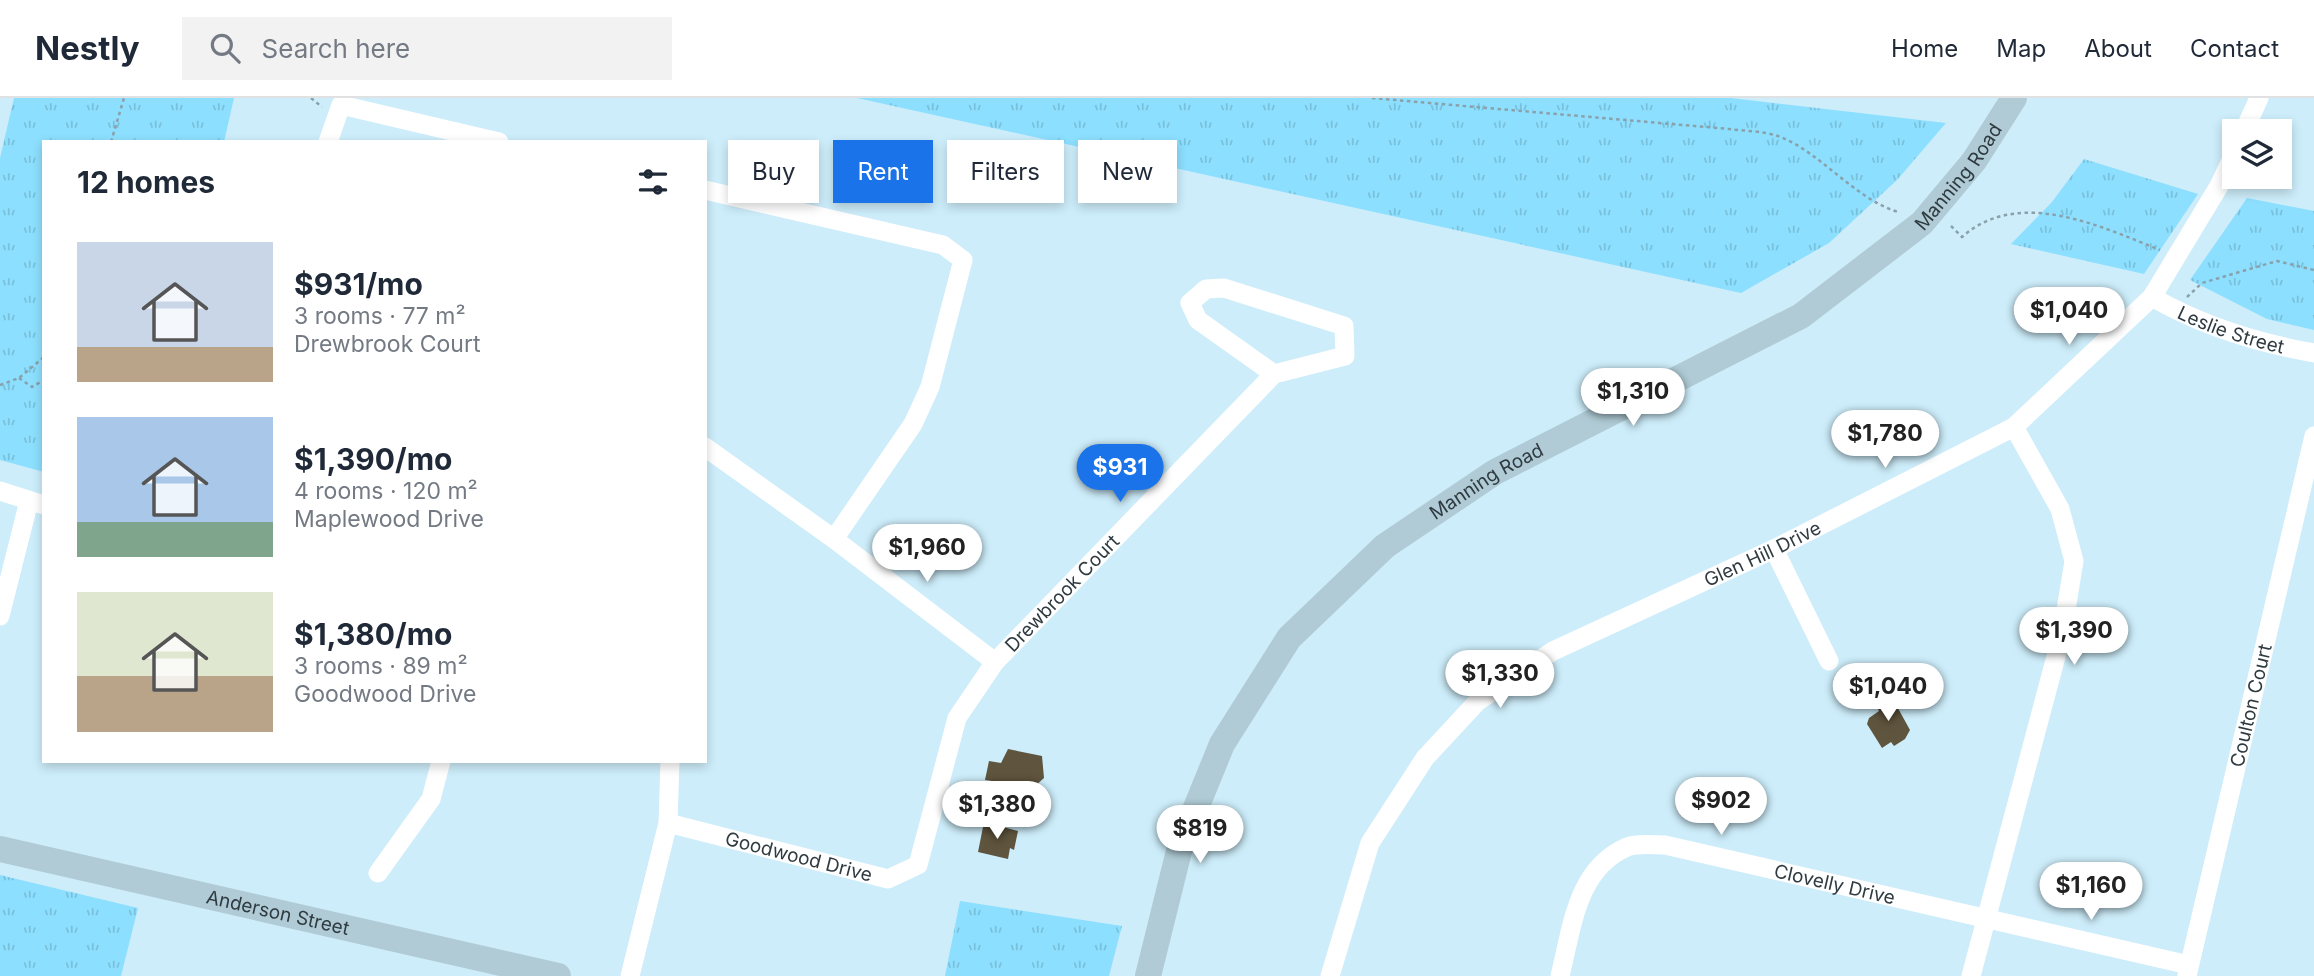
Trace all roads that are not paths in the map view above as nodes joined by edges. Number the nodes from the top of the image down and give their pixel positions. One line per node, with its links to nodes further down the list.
1 (2014, 98): 30 (main road, Manning Road)
2 (2259, 98): 3 (street)
3 (2249, 119)
4 (329, 140): 5 (street)
5 (490, 140)
6 (2222, 180): 8 (street, Glen Hill Drive)
7 (707, 190): 16 (street)
8 (2152, 298): 9 (street, Leslie Street); 11 (street, Glen Hill Drive)
9 (2314, 353)
10 (1274, 374): 10 (street); 20 (street, Drewbrook Court)
11 (2014, 427): 17 (street, Glen Hill Drive); 26 (street)
12 (2314, 436): 27 (street, Coulton Court)
13 (707, 448): 16 (street)
14 (0, 491): 15 (street)
15 (36, 503): 18 (street)
16 (834, 539): 20 (street)
17 (1774, 549): 19 (street); 31 (street, Glen Hill Drive)
18 (0, 616)
19 (1829, 661)
20 (995, 662): 23 (street, Goodwood Drive)
21 (440, 763): 25 (street)
22 (670, 763): 23 (street)
23 (668, 823): 29 (street)
24 (0, 849): 28 (main road, Anderson Street)
25 (378, 873)
26 (1984, 919): 27 (street, Clovelly Drive); 32 (street, Clovelly Drive); 33 (street)
27 (2188, 970)
28 (558, 976)
29 (630, 976)
30 (1148, 976)
31 (1330, 976)
32 (1560, 976)
33 (1971, 976)

